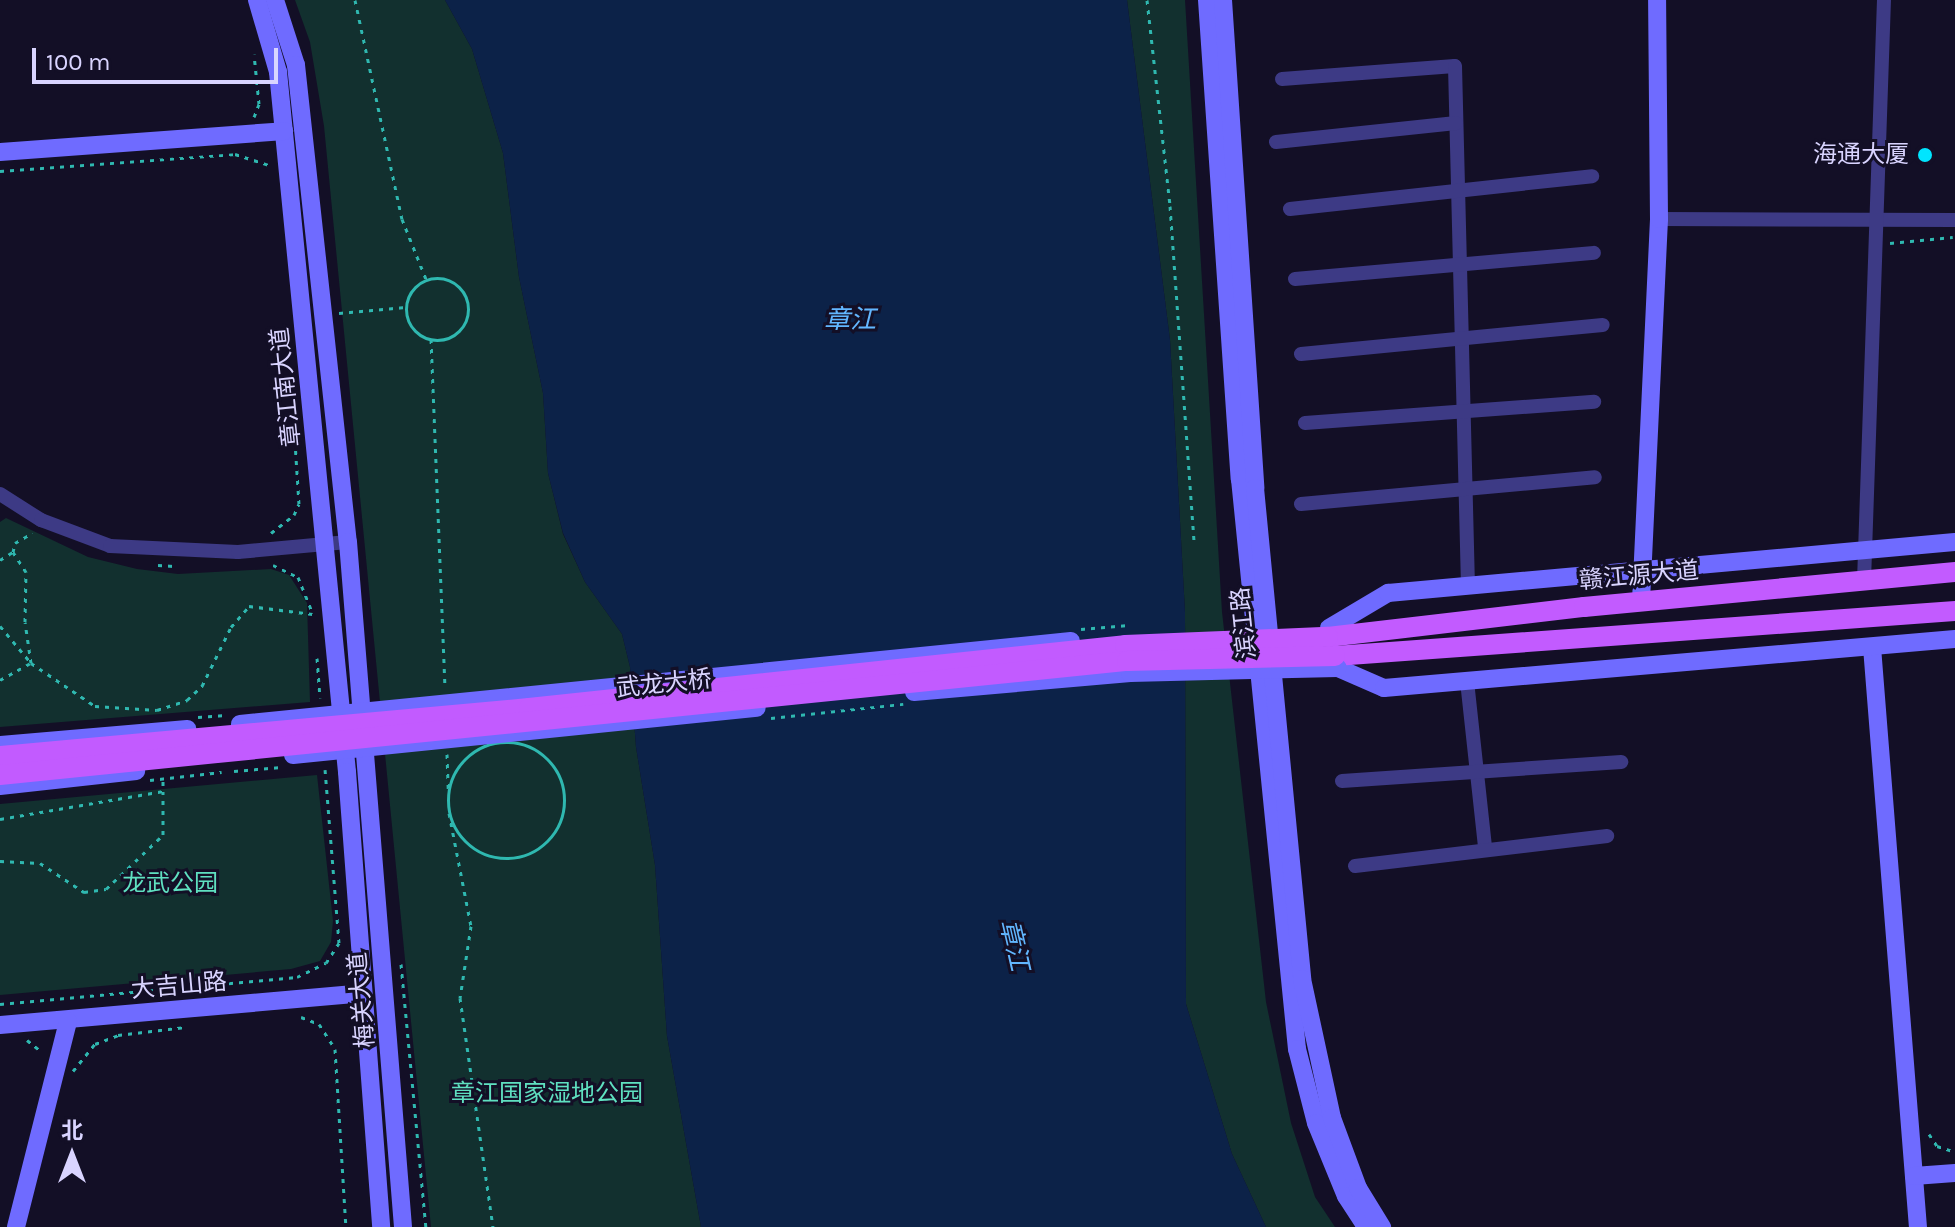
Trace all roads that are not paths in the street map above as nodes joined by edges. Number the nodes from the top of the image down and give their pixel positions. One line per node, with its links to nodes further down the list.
1 (257, 0): 9 (street, 章江南大道)
2 (275, 0): 31 (street, 章江南大道)
3 (1207, 0): 65 (street, 滨江路)
4 (1223, 0): 66 (street, 滨江路)
5 (1657, 0): 15 (street)
6 (1884, 0): 17 (street)
7 (1282, 79): 8 (street)
8 (1456, 123): 10 (street); 13 (street)
9 (284, 131): 11 (street); 33 (street, 章江南大道)
10 (1276, 142)
11 (0, 152)
12 (1592, 176): 13 (street)
13 (1458, 191): 14 (street); 19 (street)
14 (1290, 209)
15 (1659, 219): 17 (street); 35 (street)
16 (1955, 220): 17 (street)
17 (1878, 221): 34 (street)
18 (1594, 253): 19 (street)
19 (1460, 264): 20 (street); 22 (street)
20 (1295, 279)
21 (1603, 325): 22 (street)
22 (1462, 338): 23 (street); 25 (street)
23 (1301, 354)
24 (1594, 402): 25 (street)
25 (1464, 411): 26 (street); 28 (street)
26 (1305, 423)
27 (1595, 477): 28 (street)
28 (1466, 488): 30 (street); 38 (street)
29 (0, 494): 33 (street)
30 (1301, 504)
31 (348, 542): 33 (street); 48 (street, 章江南大道)
32 (1955, 542): 34 (street)
33 (326, 544): 50 (street, 章江南大道)
34 (1865, 547): 35 (street); 37 (street)
35 (1643, 567): 38 (street); 39 (street)
36 (1955, 572): 37 (main road, 赣江源大道)
37 (1864, 581): 39 (main road, 赣江源大道)
38 (1468, 585): 42 (street)
39 (1641, 601): 42 (main road, 赣江源大道)
40 (1955, 611): 42 (main road)
41 (1955, 639): 43 (street)
42 (1333, 647): 44 (street); 45 (street, bridge); 46 (main road, 武龙大桥, bridge); 51 (main road, 武龙大桥, bridge); 53 (street, bridge)
43 (1872, 647): 44 (street); 61 (street)
44 (1467, 681): 49 (street)
45 (0, 745)
46 (0, 756)
47 (1621, 762): 49 (street)
48 (367, 769): 64 (street, 梅关大道)
49 (1477, 771): 52 (street); 55 (street)
50 (347, 772): 57 (street, 梅关大道)
51 (0, 775)
52 (1342, 781)
53 (0, 786)
54 (1607, 836): 55 (street)
55 (1485, 848): 56 (street)
56 (1355, 866)
57 (363, 993): 58 (street, 大吉山路); 63 (street, 梅关大道)
58 (68, 1021): 59 (street, 大吉山路); 62 (street)
59 (0, 1025)
60 (1955, 1173): 61 (street)
61 (1914, 1176): 67 (street)
62 (16, 1227)
63 (381, 1227)
64 (403, 1227)
65 (1366, 1227)
66 (1382, 1227)
67 (1918, 1227)

